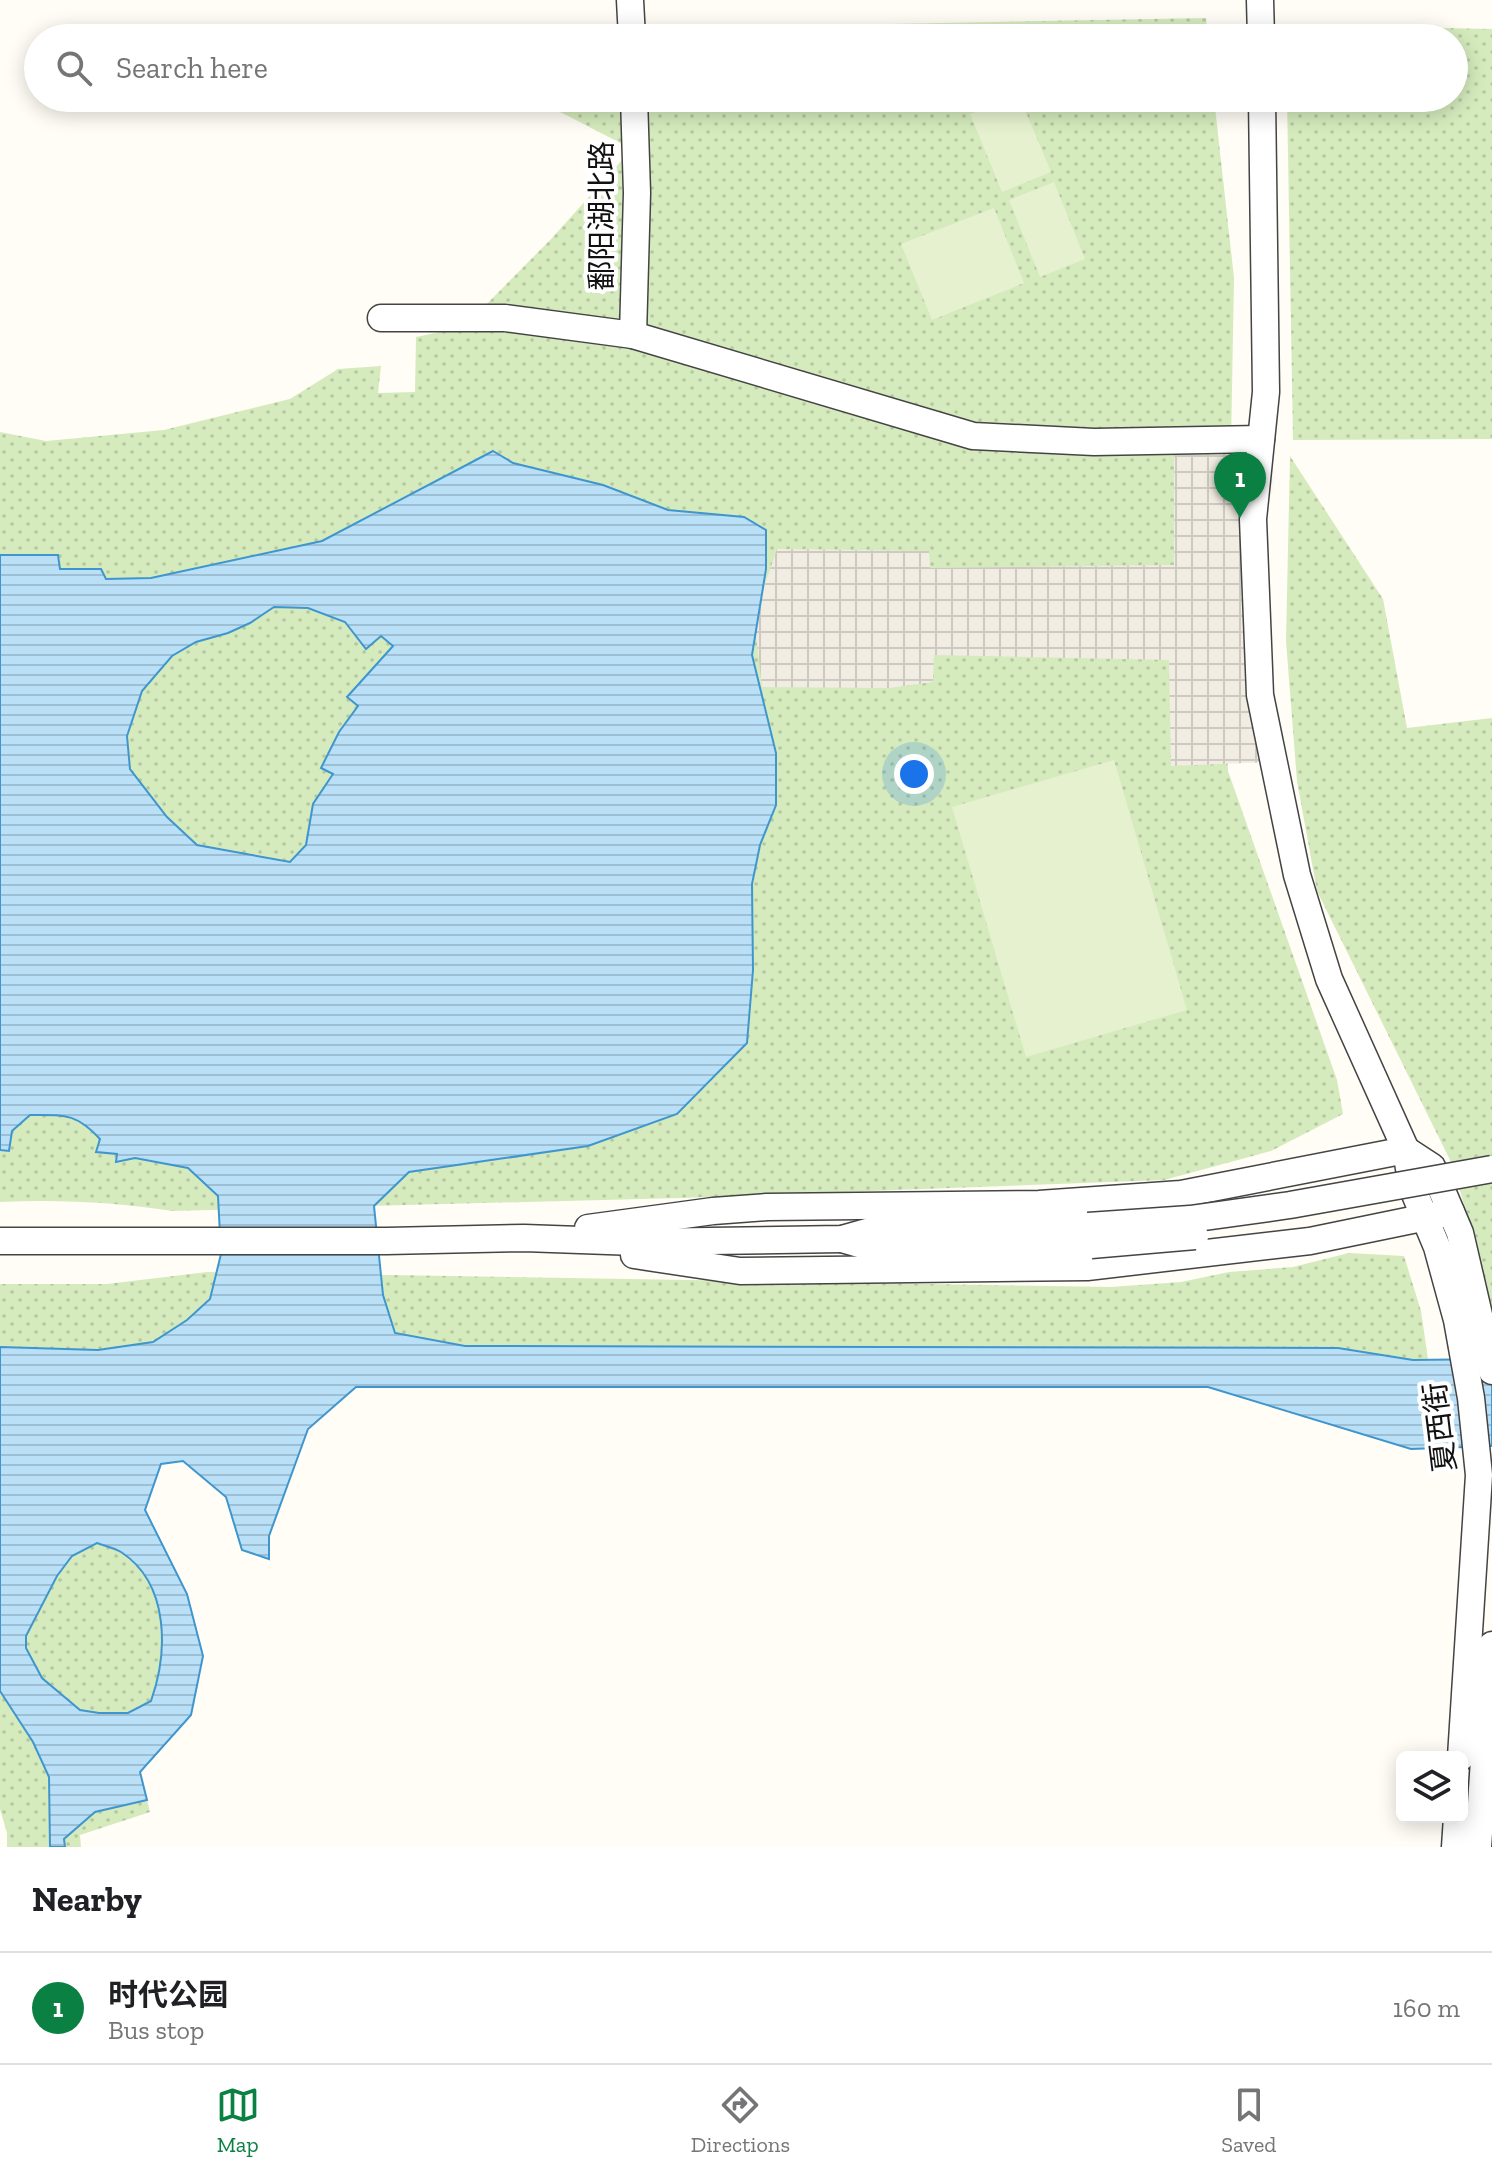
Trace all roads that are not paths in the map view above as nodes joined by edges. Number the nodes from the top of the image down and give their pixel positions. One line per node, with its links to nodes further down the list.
1 (630, 0): 3 (street)
2 (1260, 0): 4 (street)
3 (631, 24)
4 (1261, 24)
5 (634, 112): 8 (street, 鄱阳湖北路)
6 (1262, 112): 9 (street)
7 (381, 318): 8 (street)
8 (633, 335): 9 (street)
9 (1261, 439): 10 (street)
10 (1406, 1150): 13 (street, 夏西街); 14 (street, 夏西街); 16 (street)
11 (1492, 1169): 15 (street, bridge)
12 (1492, 1185): 15 (street, bridge)
13 (1451, 1212): 14 (street); 18 (street, 夏西街)
14 (1425, 1219): 16 (street); 20 (street, 夏西街)
15 (1090, 1236): 16 (street)
16 (524, 1238): 17 (street)
17 (0, 1241)
18 (1492, 1371)
19 (1492, 1645): 23 (street)
20 (1461, 1751)
21 (1457, 1823): 22 (street)
22 (1455, 1847)
23 (1478, 1847)

